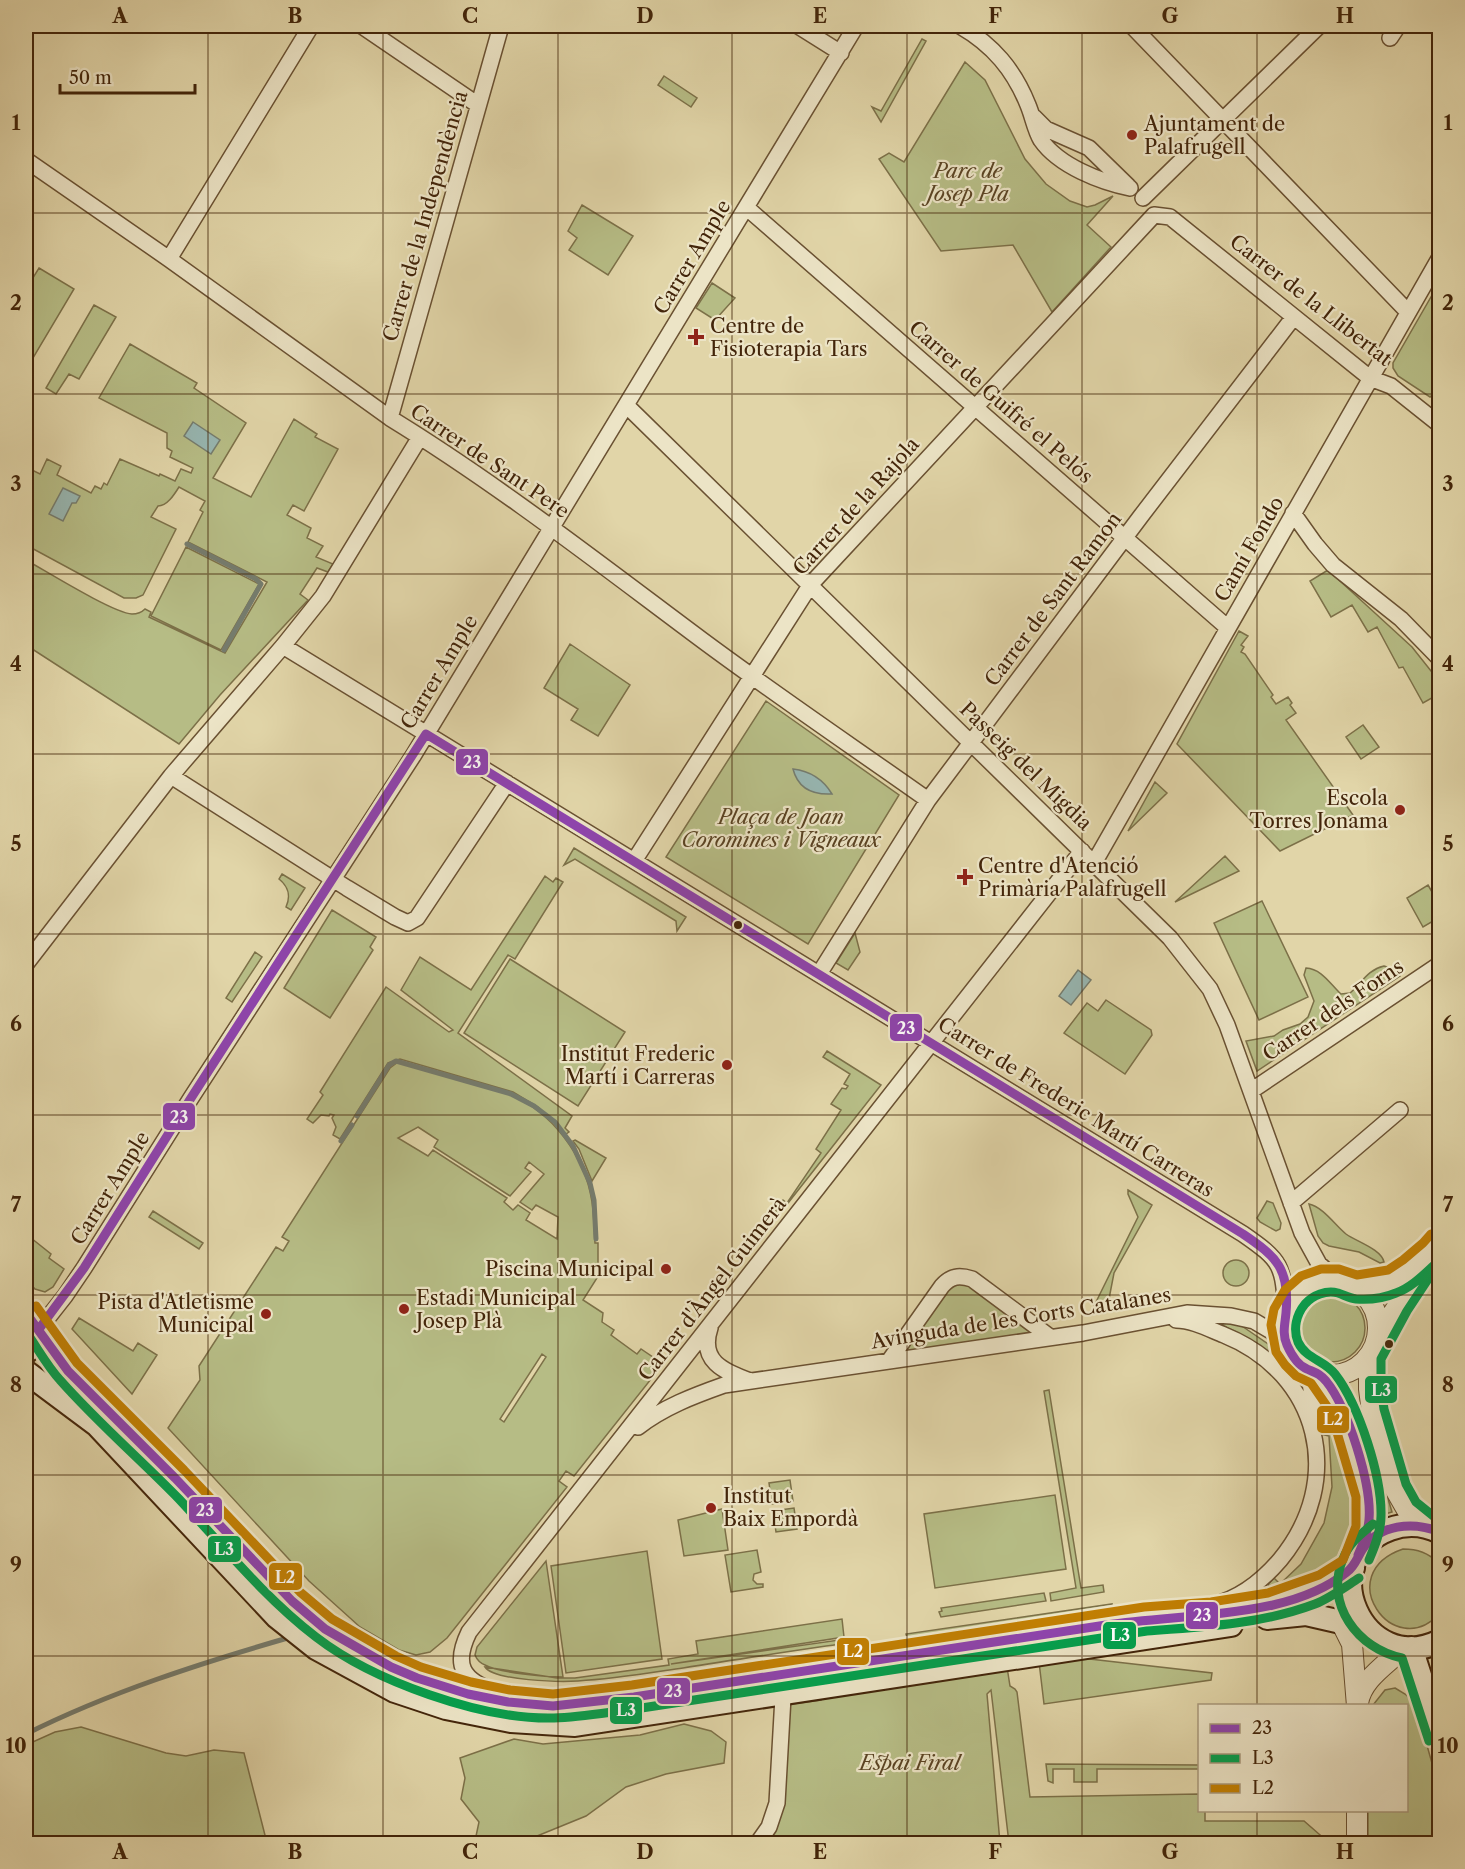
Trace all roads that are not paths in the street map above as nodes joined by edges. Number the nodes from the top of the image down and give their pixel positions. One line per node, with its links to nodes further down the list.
1 (312, 26): 22 (street)
2 (362, 26): 11 (street)
3 (501, 26): 11 (street, Carrer de la Independència)
4 (798, 26): 10 (street)
5 (856, 26): 10 (street, Carrer Ample)
6 (960, 26): 9 (street)
7 (1132, 26): 13 (street)
8 (1319, 26): 13 (street)
9 (983, 32): 12 (street)
10 (841, 53): 19 (street, Carrer Ample)
11 (478, 105): 28 (street, Carrer de la Independència)
12 (1032, 114): 14 (street); 16 (street)
13 (1222, 119): 18 (street); 23 (street)
14 (1086, 148): 16 (street); 16 (street); 17 (street)
15 (26, 160): 22 (street, Carrer de Sant Pere)
16 (1073, 167): 17 (street)
17 (1130, 188): 18 (street)
18 (1143, 198): 20 (street)
19 (747, 208): 26 (street, Carrer Ample); 27 (street, Carrer de Guifré el Pelós)
20 (1154, 215): 24 (street, Carrer de la Llibertat); 27 (street, Carrer de la Rajola)
21 (1440, 257): 23 (street, Camí Fondo)
22 (169, 259): 28 (street, Carrer de Sant Pere)
23 (1408, 312): 25 (street, Camí Fondo)
24 (1293, 318): 25 (street, Carrer de la Llibertat); 33 (street, Carrer de Sant Ramon)
25 (1370, 378): 29 (street, Carrer de la Llibertat); 31 (street, Camí Fondo)
26 (626, 405): 32 (street, Carrer Ample); 34 (street, Passeig del Migdia)
27 (974, 408): 33 (street, Carrer de Guifré el Pelós); 34 (street, Carrer de la Rajola)
28 (390, 418): 30 (street, Carrer de Sant Pere)
29 (1440, 425)
30 (420, 436): 32 (street, Carrer de Sant Pere); 36 (street)
31 (1293, 513): 35 (street, Camí Fondo); 37 (street)
32 (551, 528): 38 (street, Carrer de Sant Pere); 39 (street, Carrer Ample)
33 (1125, 538): 35 (street, Carrer de Guifré el Pelós); 40 (street, Carrer de Sant Ramon)
34 (811, 584): 38 (street, Carrer de la Rajola); 40 (street, Passeig del Migdia)
35 (1228, 628): 46 (street, Camí Fondo)
36 (283, 646): 39 (street, Carrer de Frederic Martí Carreras); 41 (street)
37 (1438, 654)
38 (752, 677): 43 (street, Carrer de Sant Pere); 45 (street, Carrer de la Rajola)
39 (426, 734): 42 (street, Carrer de Frederic Martí Carreras); 47 (street, Carrer Ample)
40 (971, 742): 43 (street, Carrer de Sant Ramon); 44 (street, Passeig del Migdia)
41 (171, 776): 47 (street); 48 (street)
42 (507, 783): 45 (street, Carrer de Frederic Martí Carreras); 47 (street)
43 (928, 800): 50 (street, Carrer de Sant Ramon)
44 (1082, 851): 46 (street, Passeig del Migdia); 51 (street, Carrer d'Àngel Guimerà)
45 (634, 861): 50 (street, Carrer de Frederic Martí Carreras)
46 (1094, 863): 52 (street, Passeig del Migdia)
47 (333, 880): 59 (street, Carrer Ample)
48 (26, 964)
49 (1440, 964): 52 (street, Carrer dels Forns)
50 (819, 974): 51 (street, Carrer de Frederic Martí Carreras)
51 (931, 1043): 57 (street, Carrer de Frederic Martí Carreras); 60 (street, Carrer d'Àngel Guimerà)
52 (1251, 1091): 54 (street, Passeig del Migdia)
53 (1400, 1110): 54 (street)
54 (1291, 1203): 56 (street, Passeig del Migdia)
55 (1436, 1246): 56 (street); 62 (street)
56 (1347, 1284): 57 (street); 62 (street)
57 (1286, 1312): 63 (street)
58 (1155, 1320): 61 (street, Avinguda de les Corts Catalanes); 63 (street, Avinguda de les Corts Catalanes); 70 (street)
59 (32, 1321): 64 (main road); 79 (main road)
60 (710, 1325): 69 (street); 71 (street, Carrer d'Àngel Guimerà)
61 (1050, 1337): 66 (street, Avinguda de les Corts Catalanes); 66 (street)
62 (1377, 1338): 65 (street)
63 (1287, 1347): 67 (street)
64 (26, 1352)
65 (1369, 1356): 67 (street); 72 (street)
66 (889, 1361): 69 (street, Avinguda de les Corts Catalanes)
67 (1312, 1370): 70 (street); 73 (street)
68 (26, 1372): 78 (main road)
69 (752, 1381): 71 (street, Avinguda de les Corts Catalanes)
70 (1308, 1415): 74 (street)
71 (612, 1451): 79 (street, Carrer d'Àngel Guimerà)
72 (1435, 1530): 73 (main road)
73 (1355, 1562): 74 (main road); 75 (main road)
74 (1178, 1616): 79 (main road)
75 (1354, 1621): 77 (main road); 78 (main road); 80 (street)
76 (1440, 1641): 77 (main road)
77 (1407, 1648): 81 (street); 82 (main road)
78 (781, 1693): 84 (street)
79 (567, 1704)
80 (1357, 1704)
81 (1357, 1704)
82 (1440, 1737)
83 (1357, 1812): 85 (street)
84 (757, 1844)
85 (1357, 1844)

